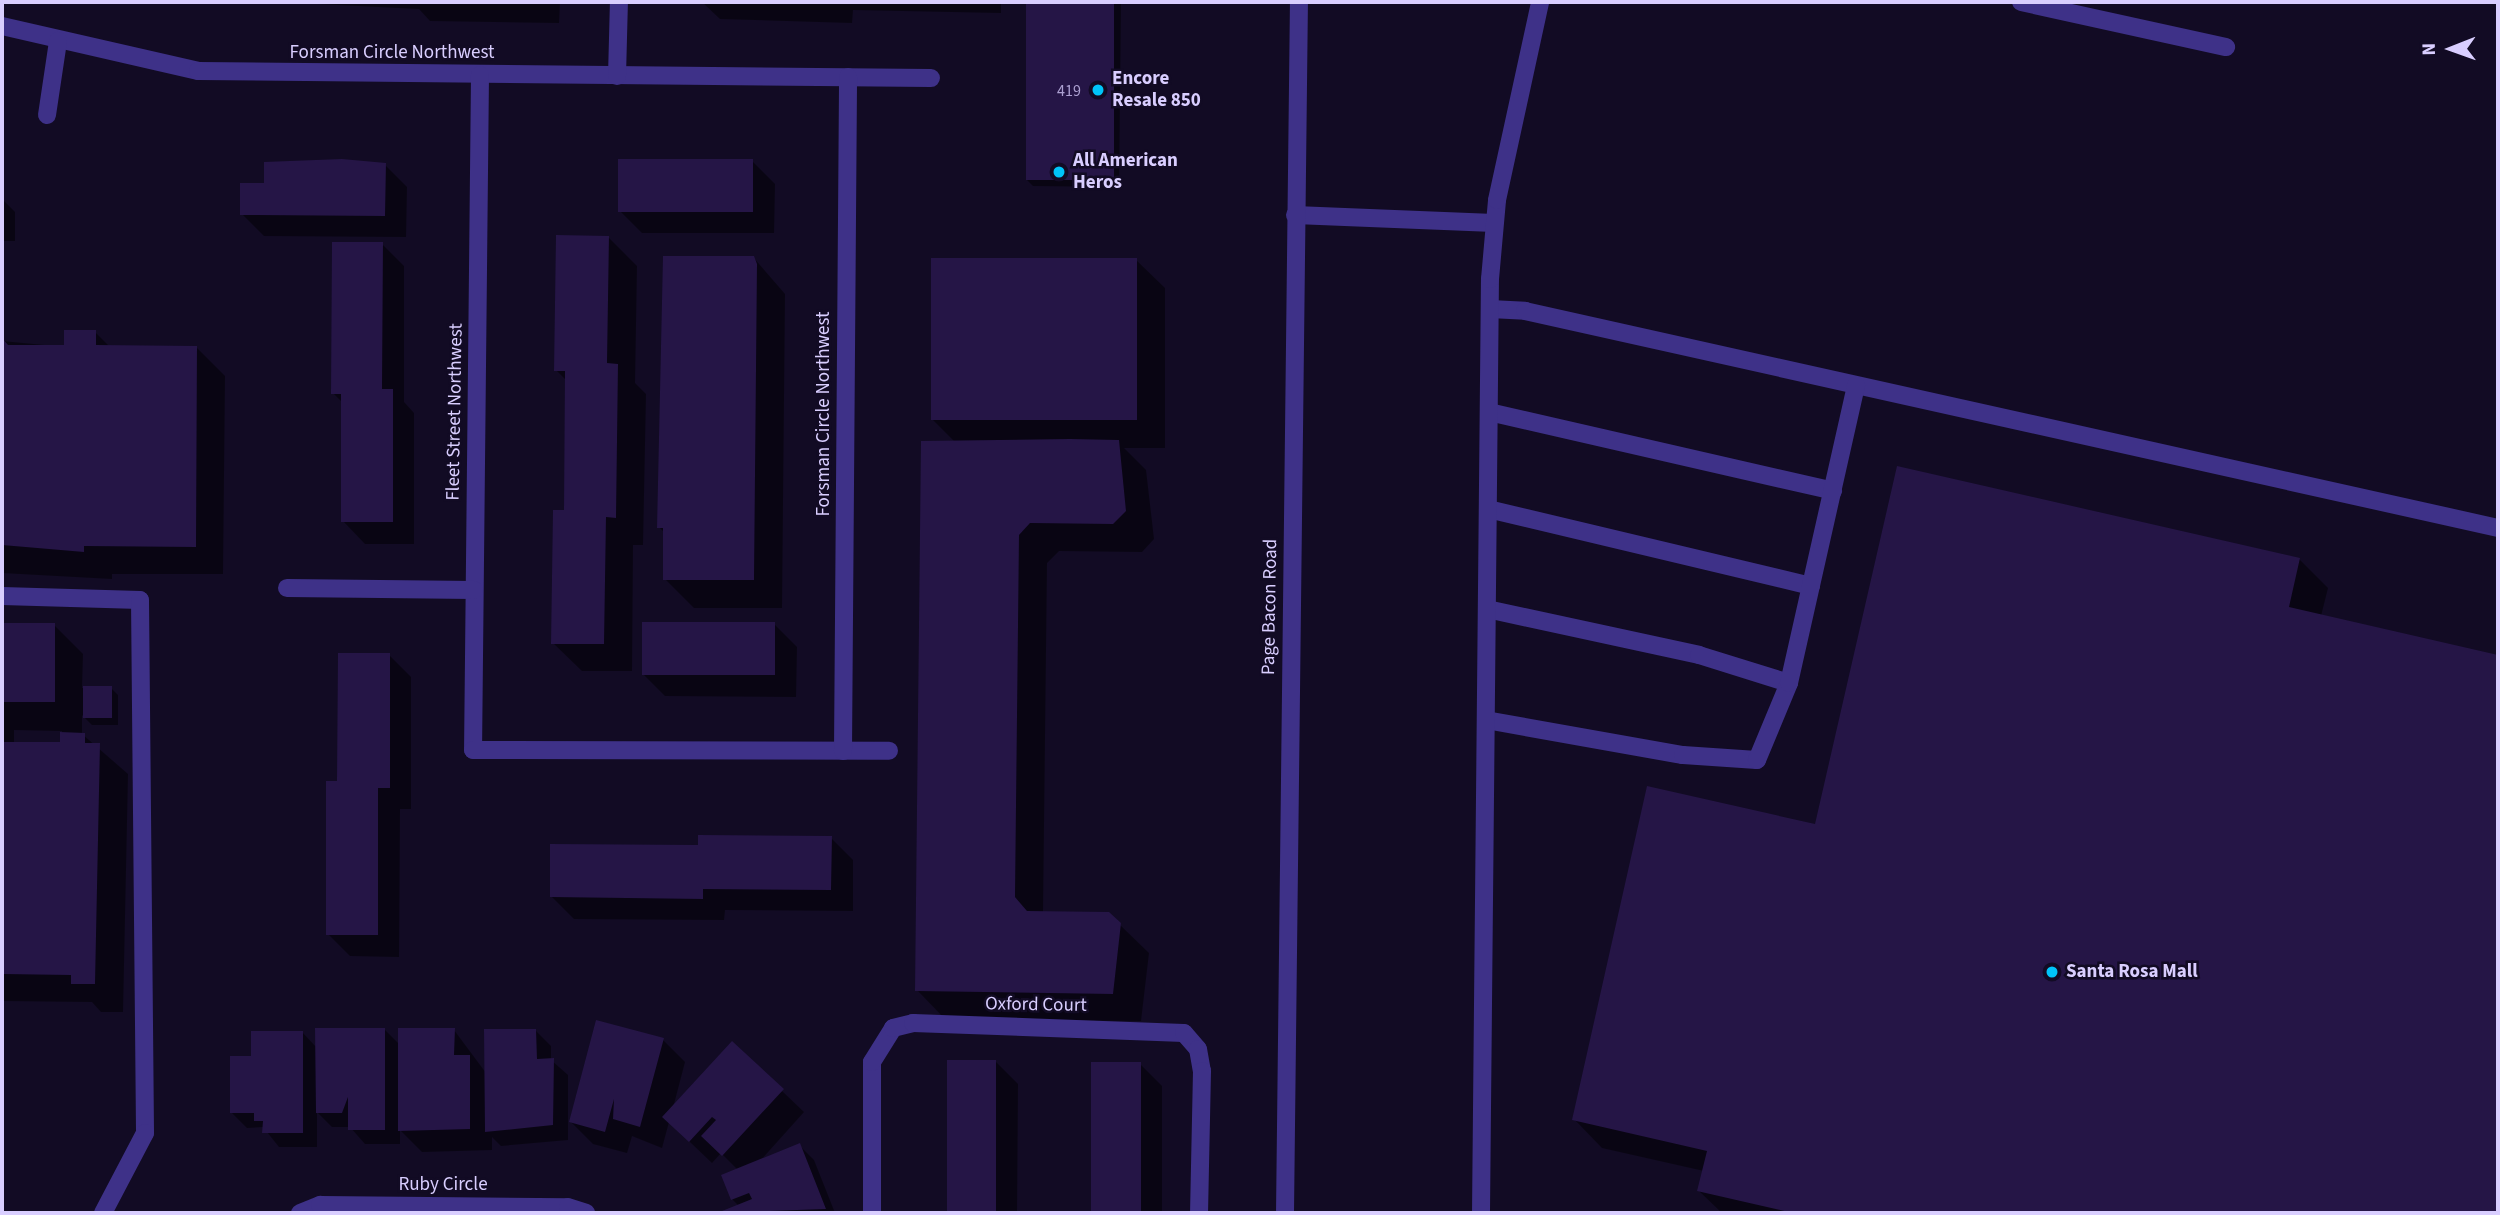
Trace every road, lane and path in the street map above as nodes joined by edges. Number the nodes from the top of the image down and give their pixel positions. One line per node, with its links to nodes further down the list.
1 (619, 2): 9 (street)
2 (1299, 2): 13 (street, Page Bacon Road)
3 (1540, 2): 14 (street)
4 (2021, 2): 7 (street)
5 (2, 26): 6 (street, Forsman Circle Northwest)
6 (58, 41): 8 (street, Forsman Circle Northwest); 12 (street)
7 (2226, 47)
8 (480, 75): 9 (street, Forsman Circle Northwest); 23 (street, Fleet Street Northwest)
9 (617, 76): 10 (street, Forsman Circle Northwest)
10 (848, 77): 11 (street, Forsman Circle Northwest); 28 (street, Forsman Circle Northwest)
11 (931, 78)
12 (47, 115)
13 (1295, 215): 14 (street); 35 (street, Page Bacon Road)
14 (1494, 223): 15 (street)
15 (1490, 309): 16 (street); 17 (street)
16 (1856, 385): 18 (street); 20 (street)
17 (1489, 412): 18 (street); 19 (street)
18 (1833, 491): 21 (street)
19 (1488, 509): 21 (street); 25 (street)
20 (2498, 528)
21 (1811, 586): 26 (street)
22 (286, 588): 23 (street)
23 (474, 590): 28 (street, Fleet Street Northwest)
24 (2, 596): 30 (street)
25 (1487, 609): 26 (street); 27 (street)
26 (1789, 683): 27 (street)
27 (1486, 720): 36 (street)
28 (843, 751): 29 (street)
29 (889, 751)
30 (103, 1213)
31 (300, 1213): 32 (street, Ruby Circle)
32 (586, 1213)
33 (872, 1213): 34 (street, Oxford Court)
34 (1199, 1213)
35 (1284, 1213)
36 (1481, 1213)

